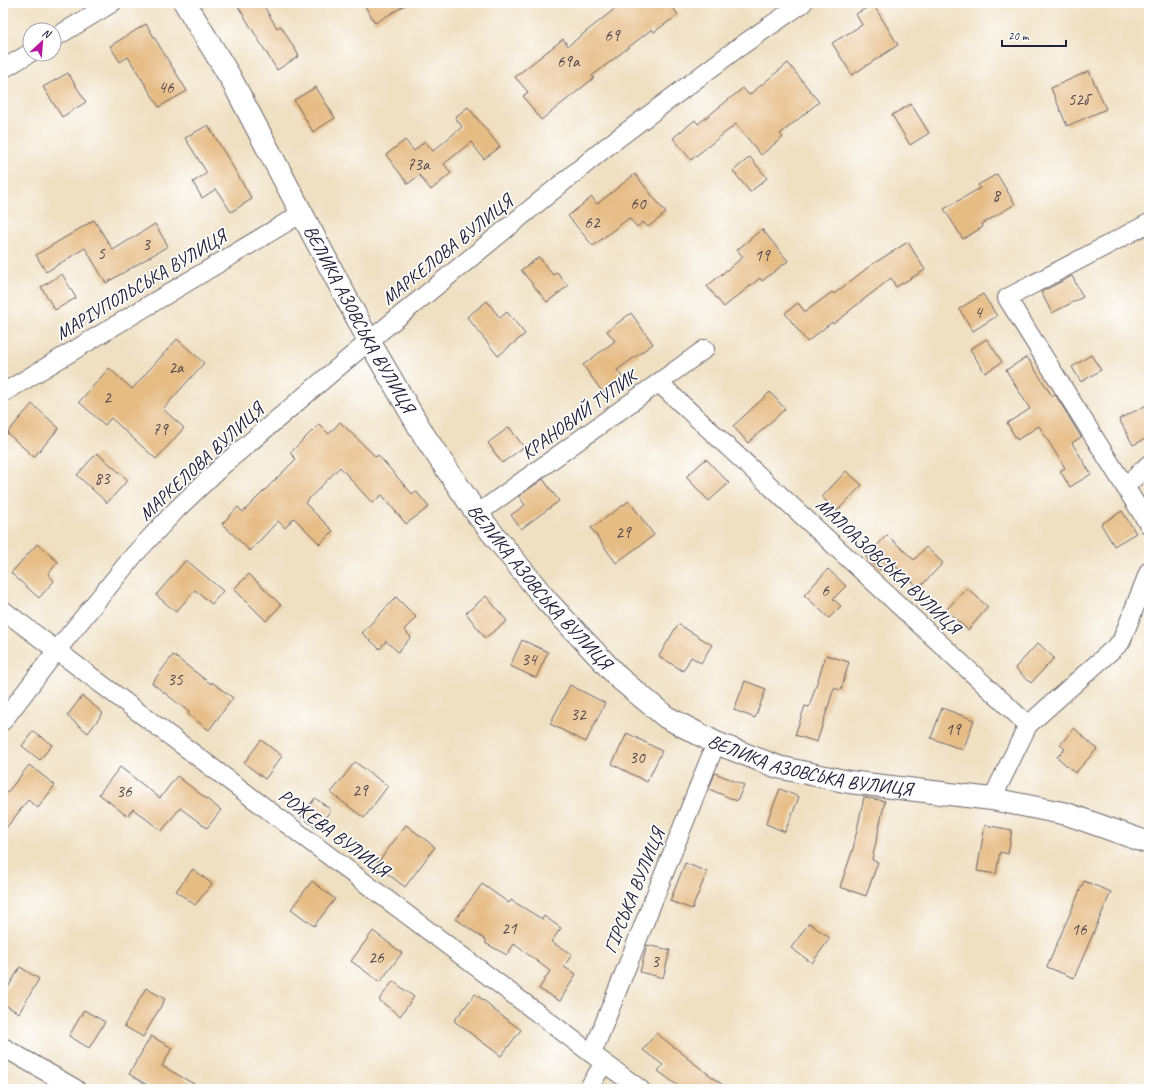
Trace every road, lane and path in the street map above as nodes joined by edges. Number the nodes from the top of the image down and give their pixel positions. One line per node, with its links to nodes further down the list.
1 (112, 3): 4 (street)
2 (186, 3): 7 (street, ВЕЛИКА АЗОВСЬКА ВУЛИЦЯ)
3 (803, 3): 9 (street, МАРКЕЛОВА ВУЛИЦЯ)
4 (62, 33)
5 (22, 58): 6 (street)
6 (3, 69)
7 (302, 213): 9 (street, ВЕЛИКА АЗОВСЬКА ВУЛИЦЯ); 12 (street, МАРІУПОЛЬСЬКА ВУЛИЦЯ)
8 (1149, 224): 14 (street)
9 (369, 341): 15 (street, ВЕЛИКА АЗОВСЬКА ВУЛИЦЯ); 19 (street, МАРКЕЛОВА ВУЛИЦЯ)
10 (706, 349): 11 (street, КРАНОВИЙ ТУПИК)
11 (659, 383): 15 (street, КРАНОВИЙ ТУПИК); 21 (street, МАЛОАЗОВСЬКА ВУЛИЦЯ)
12 (3, 393)
13 (1149, 464): 14 (street)
14 (1125, 486): 16 (street)
15 (477, 514): 22 (street, ВЕЛИКА АЗОВСЬКА ВУЛИЦЯ)
16 (1149, 525)
17 (1149, 571): 21 (street)
18 (3, 610): 19 (street, РОЖЕВА ВУЛИЦЯ)
19 (57, 650): 20 (street, МАРКЕЛОВА ВУЛИЦЯ); 26 (street, РОЖЕВА ВУЛИЦЯ)
20 (3, 721)
21 (1028, 725): 23 (street)
22 (716, 743): 23 (street, ВЕЛИКА АЗОВСЬКА ВУЛИЦЯ); 26 (street, ГІРСЬКА ВУЛИЦЯ)
23 (992, 799): 24 (street, ВЕЛИКА АЗОВСЬКА ВУЛИЦЯ)
24 (1149, 843)
25 (3, 1047): 27 (street)
26 (598, 1059): 28 (street, ГІРСЬКА ВУЛИЦЯ); 29 (street, РОЖЕВА ВУЛИЦЯ)
27 (76, 1089)
28 (588, 1089)
29 (640, 1089)

